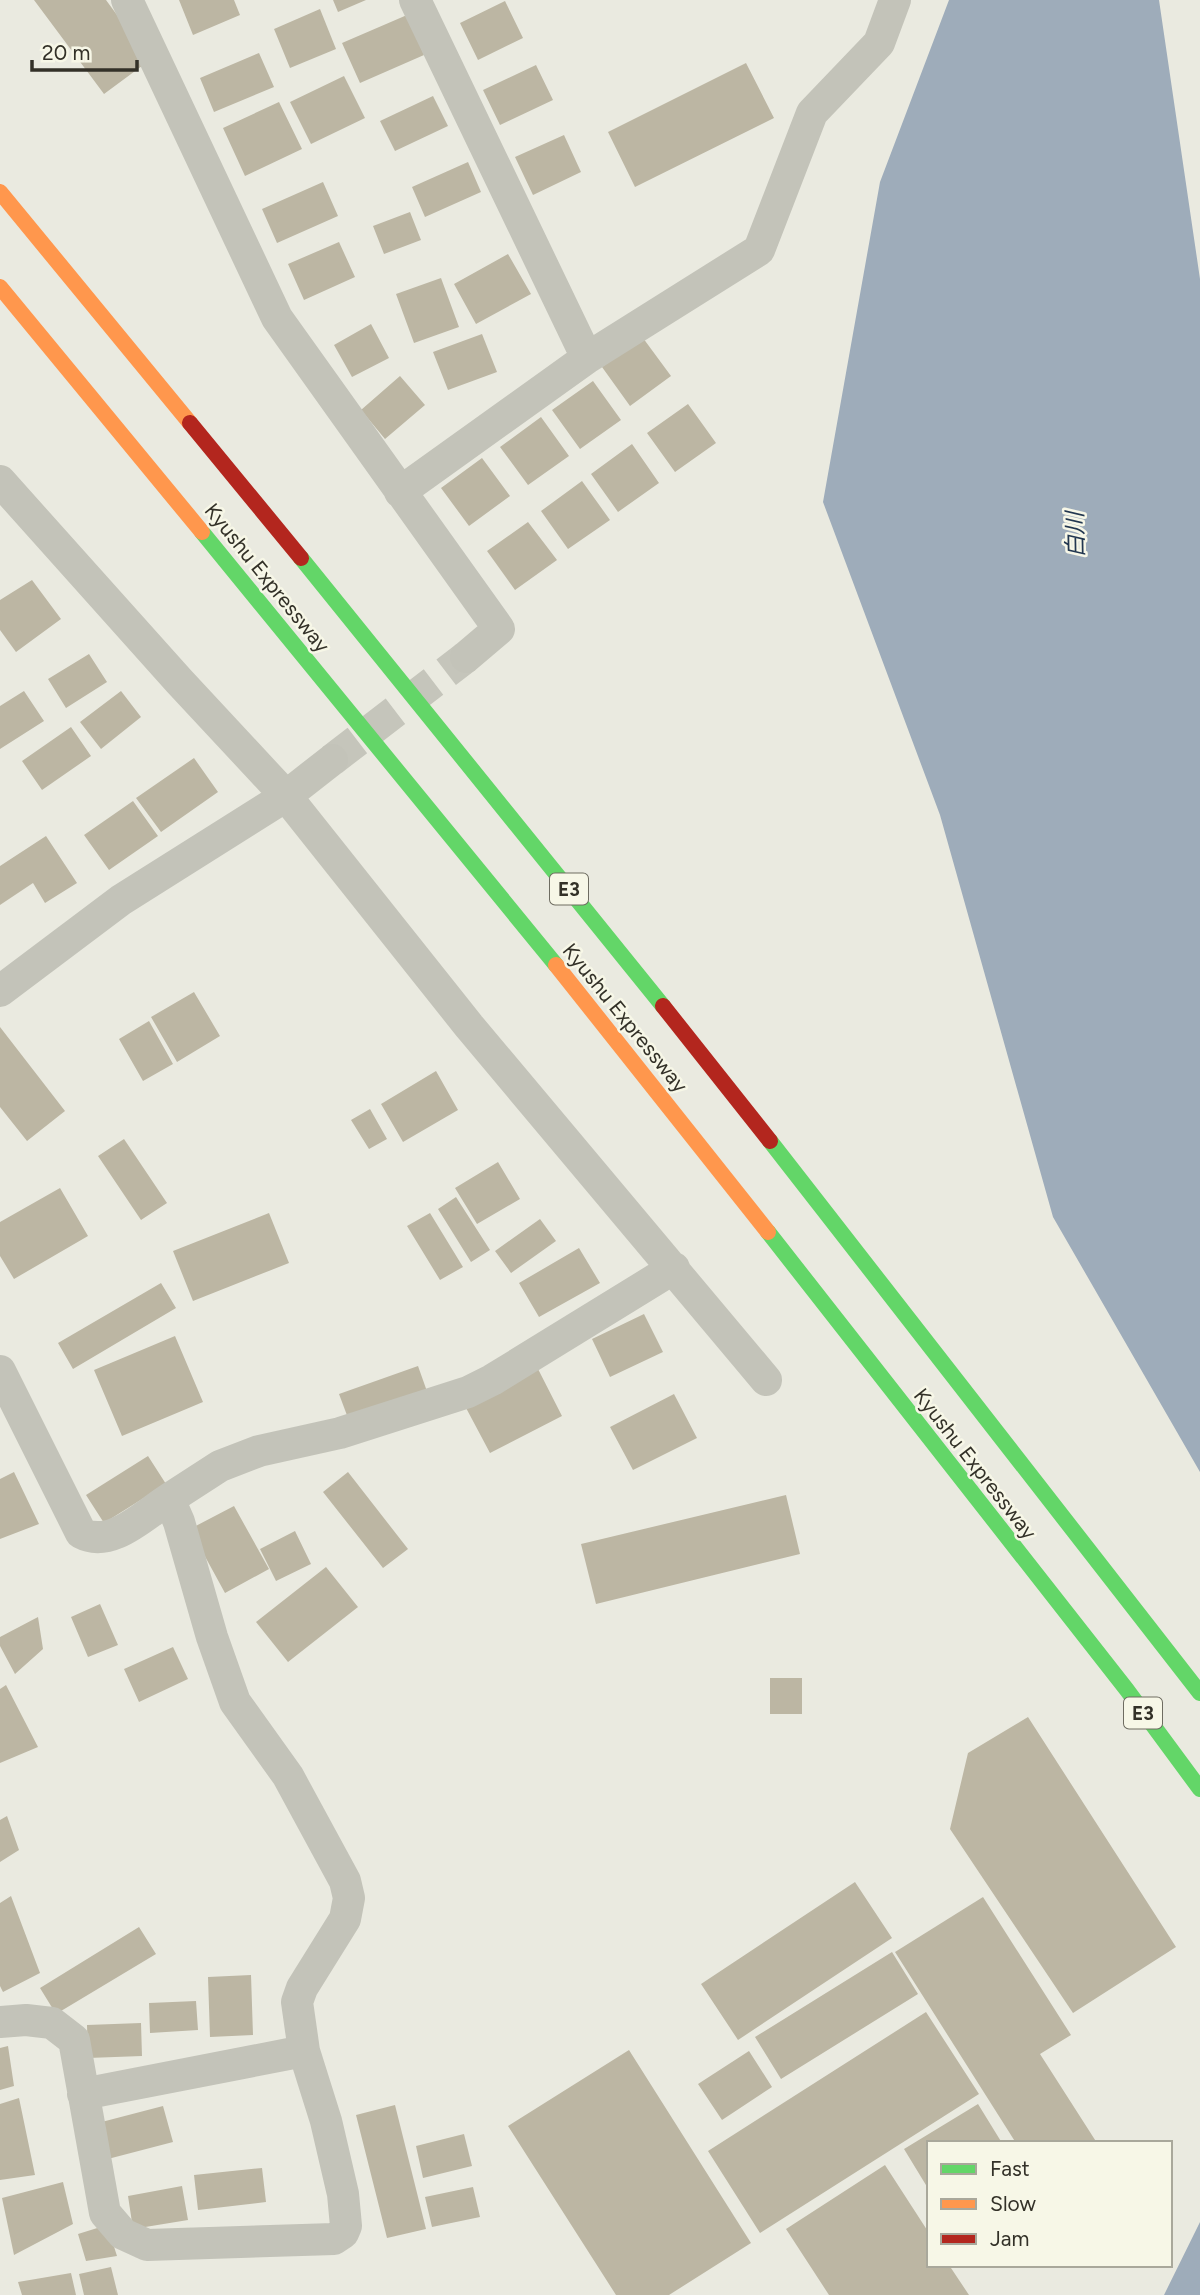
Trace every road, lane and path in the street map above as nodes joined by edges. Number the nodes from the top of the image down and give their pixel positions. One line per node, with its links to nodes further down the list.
1 (127, 0): 8 (street)
2 (415, 0): 6 (street)
3 (895, 0): 6 (street)
4 (0, 192): 17 (highway, Kyushu Expressway / E3)
5 (0, 287): 18 (highway, Kyushu Expressway / E3)
6 (587, 358): 8 (street)
7 (0, 481): 11 (street)
8 (400, 492): 9 (street)
9 (466, 656)
10 (332, 760): 11 (street)
11 (286, 796): 12 (street); 13 (street)
12 (0, 991)
13 (674, 1268): 15 (street); 16 (street)
14 (0, 1371): 16 (street)
15 (766, 1380)
16 (169, 1499): 20 (street)
17 (1200, 1693)
18 (1200, 1789)
19 (0, 2022): 21 (street)
20 (304, 2051): 21 (street); 21 (street)
21 (83, 2094)

